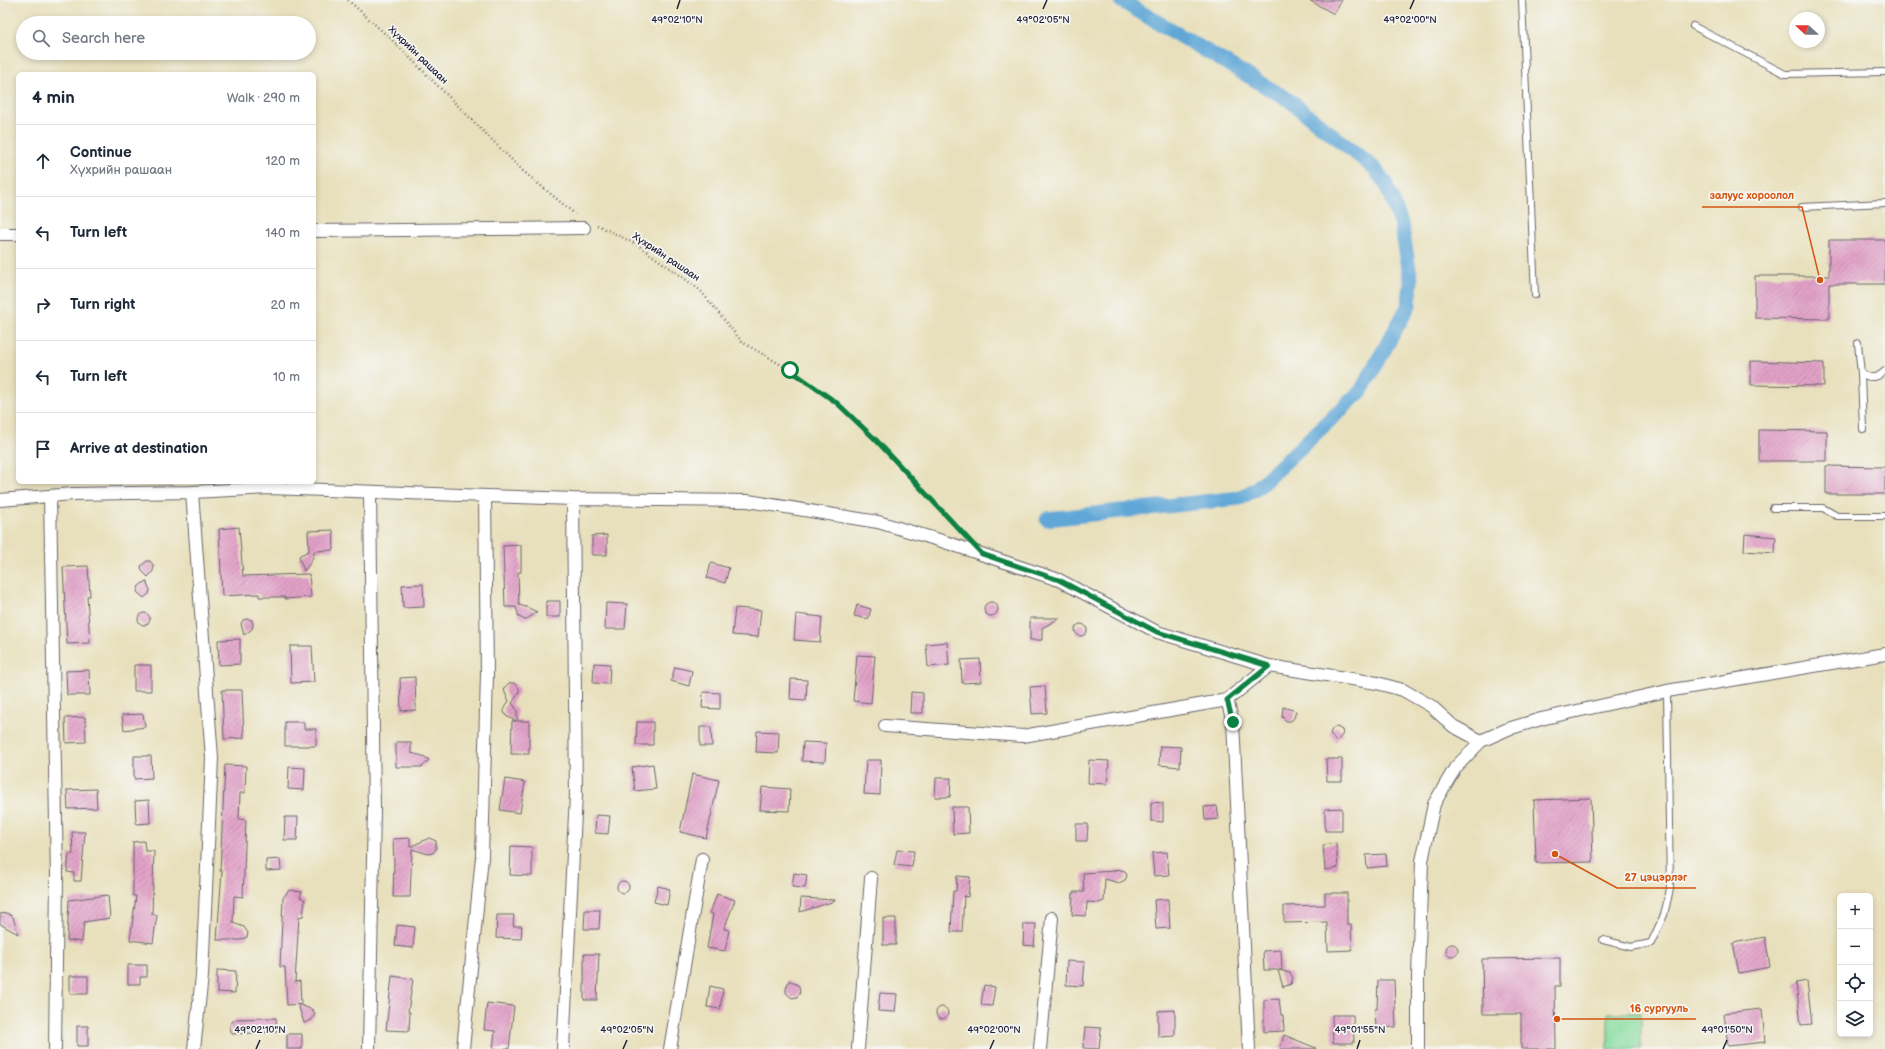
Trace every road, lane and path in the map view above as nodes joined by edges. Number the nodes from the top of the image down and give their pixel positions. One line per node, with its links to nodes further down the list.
1 (348, 0): 7 (path, Хүхрийн рашаан)
2 (1522, 0): 11 (lane)
3 (1692, 26): 4 (lane)
4 (1885, 72)
5 (1885, 203): 6 (lane)
6 (1802, 207)
7 (586, 223): 8 (street); 24 (path, Хүхрийн рашаан)
8 (316, 231)
9 (0, 234): 10 (street)
10 (16, 234)
11 (1536, 296)
12 (1858, 344): 14 (lane)
13 (1885, 371): 14 (lane)
14 (1861, 374): 15 (lane)
15 (1863, 429)
16 (192, 492): 17 (street); 18 (street); 36 (street)
17 (370, 493): 19 (street); 37 (street)
18 (50, 496): 21 (street); 35 (street)
19 (485, 496): 20 (street); 38 (street)
20 (573, 499): 26 (street); 39 (street)
21 (0, 500)
22 (1773, 508): 23 (lane)
23 (1885, 516)
24 (966, 537)
25 (1885, 654): 27 (street)
26 (1269, 666): 28 (street); 30 (street)
27 (1667, 691): 30 (street); 34 (lane)
28 (1227, 700): 29 (street); 43 (street)
29 (885, 726)
30 (1481, 742): 44 (street)
31 (702, 859): 40 (street)
32 (871, 878): 41 (street)
33 (1052, 918): 42 (street)
34 (1603, 940)
35 (55, 1049)
36 (194, 1049)
37 (368, 1049)
38 (464, 1049)
39 (563, 1049)
40 (670, 1049)
41 (858, 1049)
42 (1040, 1049)
43 (1249, 1049)
44 (1418, 1049)

